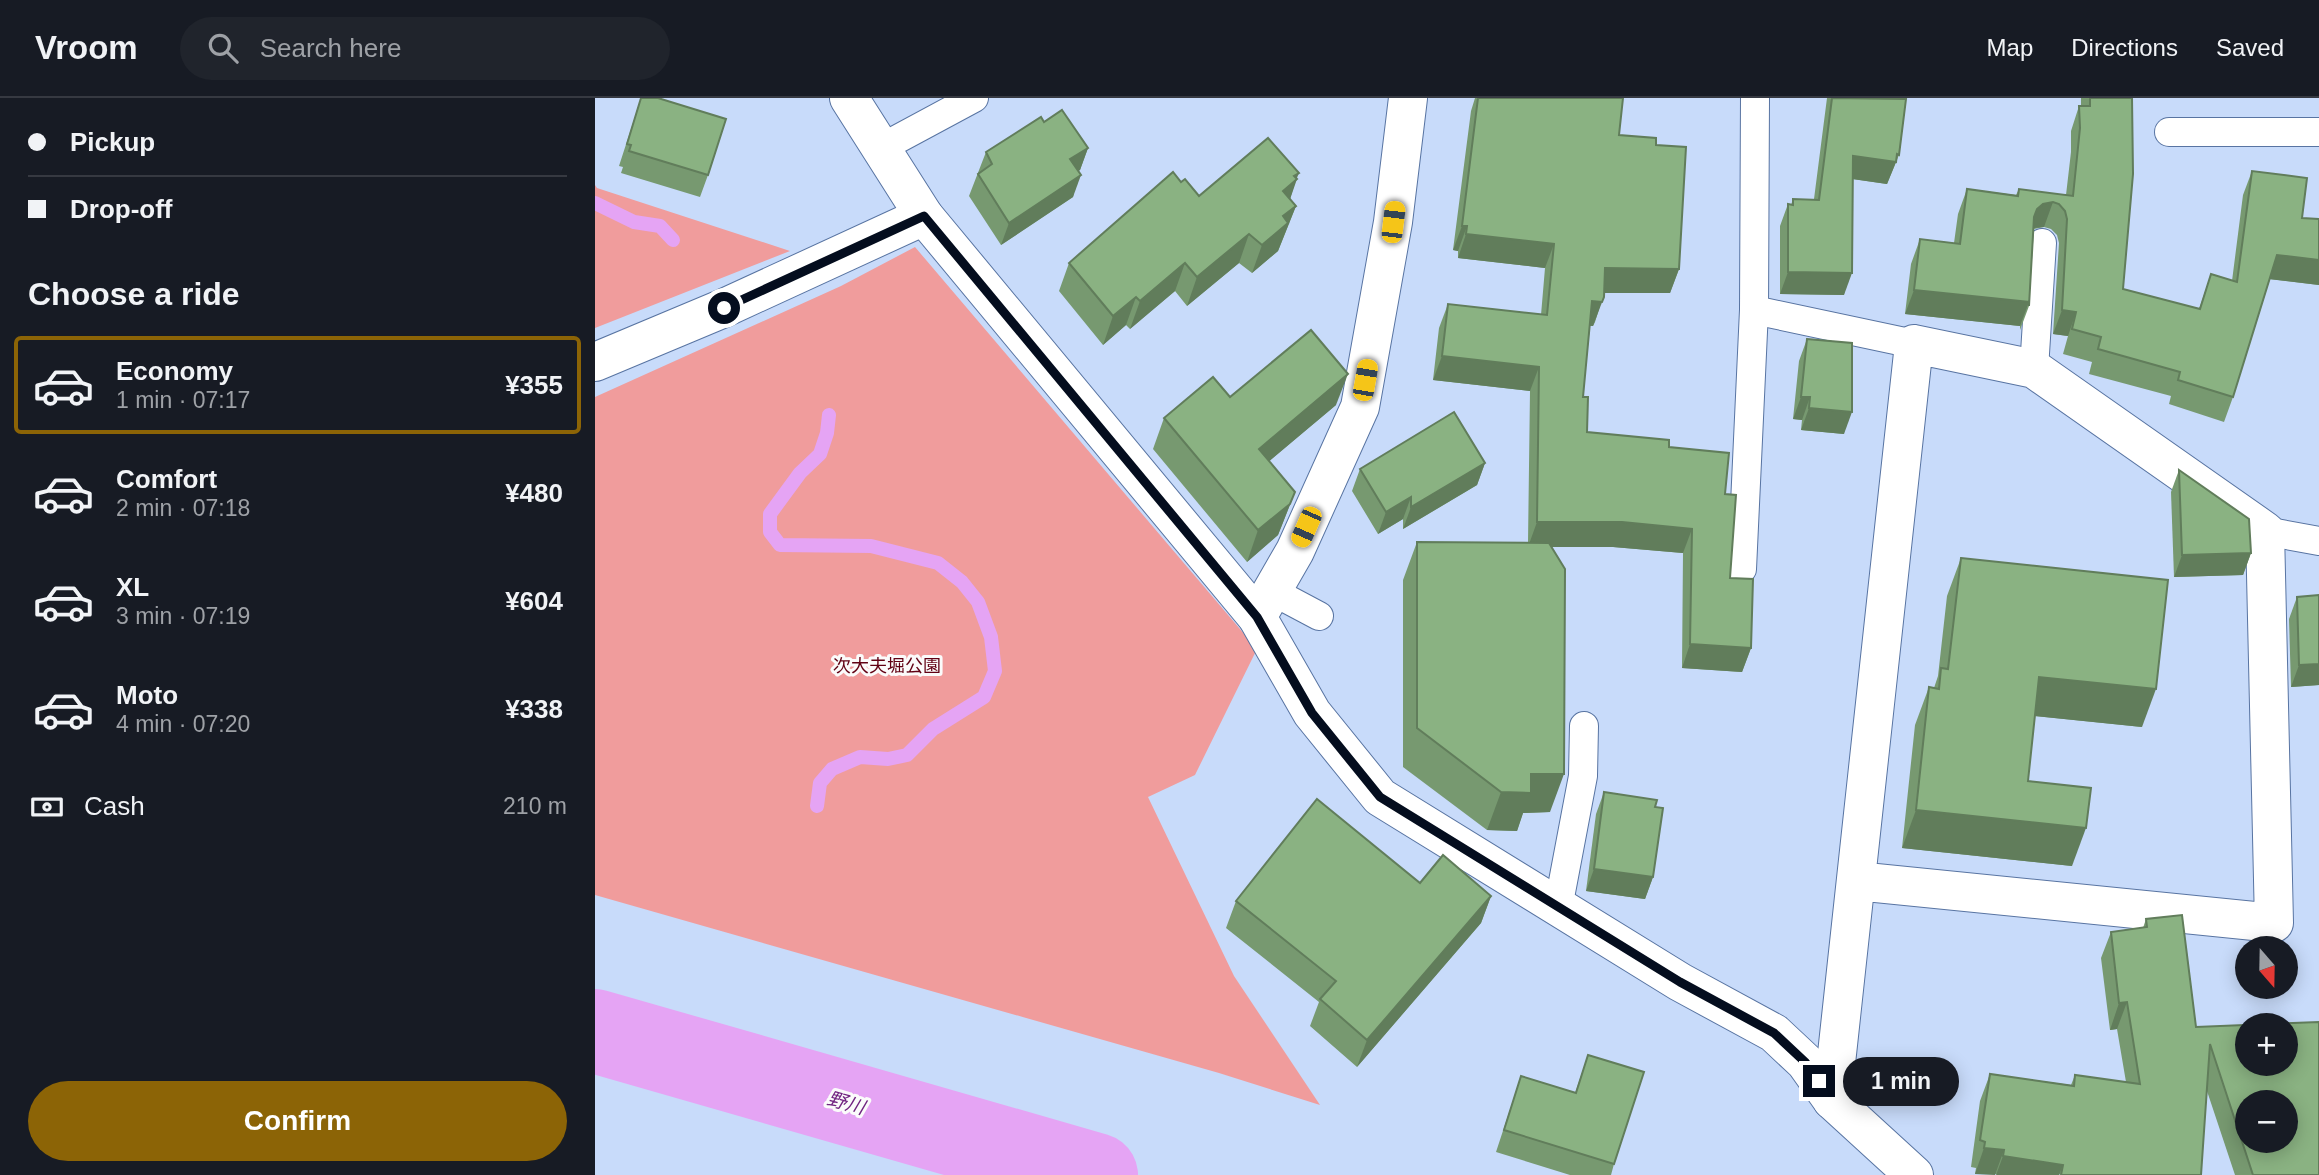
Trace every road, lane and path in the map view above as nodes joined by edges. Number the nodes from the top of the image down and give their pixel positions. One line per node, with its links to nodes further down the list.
1 (849, 98): 7 (street)
2 (974, 98): 7 (lane)
3 (1408, 98): 17 (street)
4 (1755, 98): 10 (lane)
5 (2169, 132): 6 (lane)
6 (2319, 132)
7 (881, 148): 8 (street)
8 (924, 216): 12 (street); 17 (street)
9 (2042, 243): 13 (lane)
10 (1753, 310): 11 (lane); 16 (lane)
11 (1914, 344): 13 (street); 20 (street)
12 (595, 362)
13 (2034, 369): 14 (street)
14 (2265, 531): 15 (lane); 20 (street)
15 (2319, 541)
16 (1742, 569)
17 (1264, 604): 18 (lane); 21 (street)
18 (1319, 616)
19 (1584, 726): 21 (lane)
20 (1856, 881): 22 (street)
21 (1558, 908): 22 (street)
22 (1832, 1100): 23 (street)
23 (1914, 1175)

